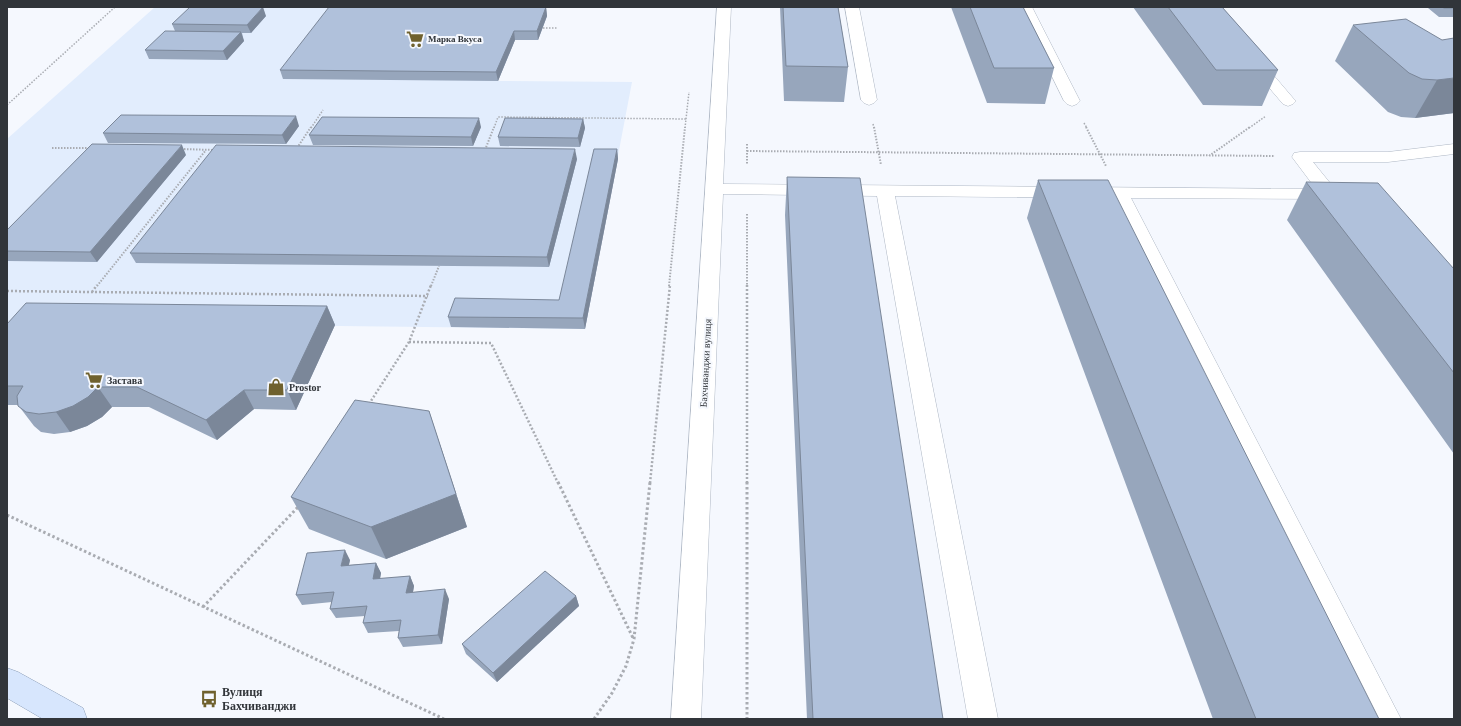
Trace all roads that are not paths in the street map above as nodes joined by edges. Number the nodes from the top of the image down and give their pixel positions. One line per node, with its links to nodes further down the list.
1 (724, 7): 9 (street, Бахчиванджи вулиця)
2 (852, 7): 5 (street)
3 (1025, 7): 6 (street)
4 (1243, 48): 7 (street)
5 (869, 100)
6 (1072, 101)
7 (1288, 101)
8 (1454, 149): 12 (street)
9 (714, 189): 10 (street); 16 (street, Бахчиванджи вулиця)
10 (885, 190): 11 (street); 17 (street)
11 (1119, 192): 12 (street); 18 (street)
12 (1330, 194): 13 (street)
13 (1350, 194)
14 (7, 682): 15 (main road)
15 (72, 719)
16 (686, 719)
17 (983, 719)
18 (1386, 719)

